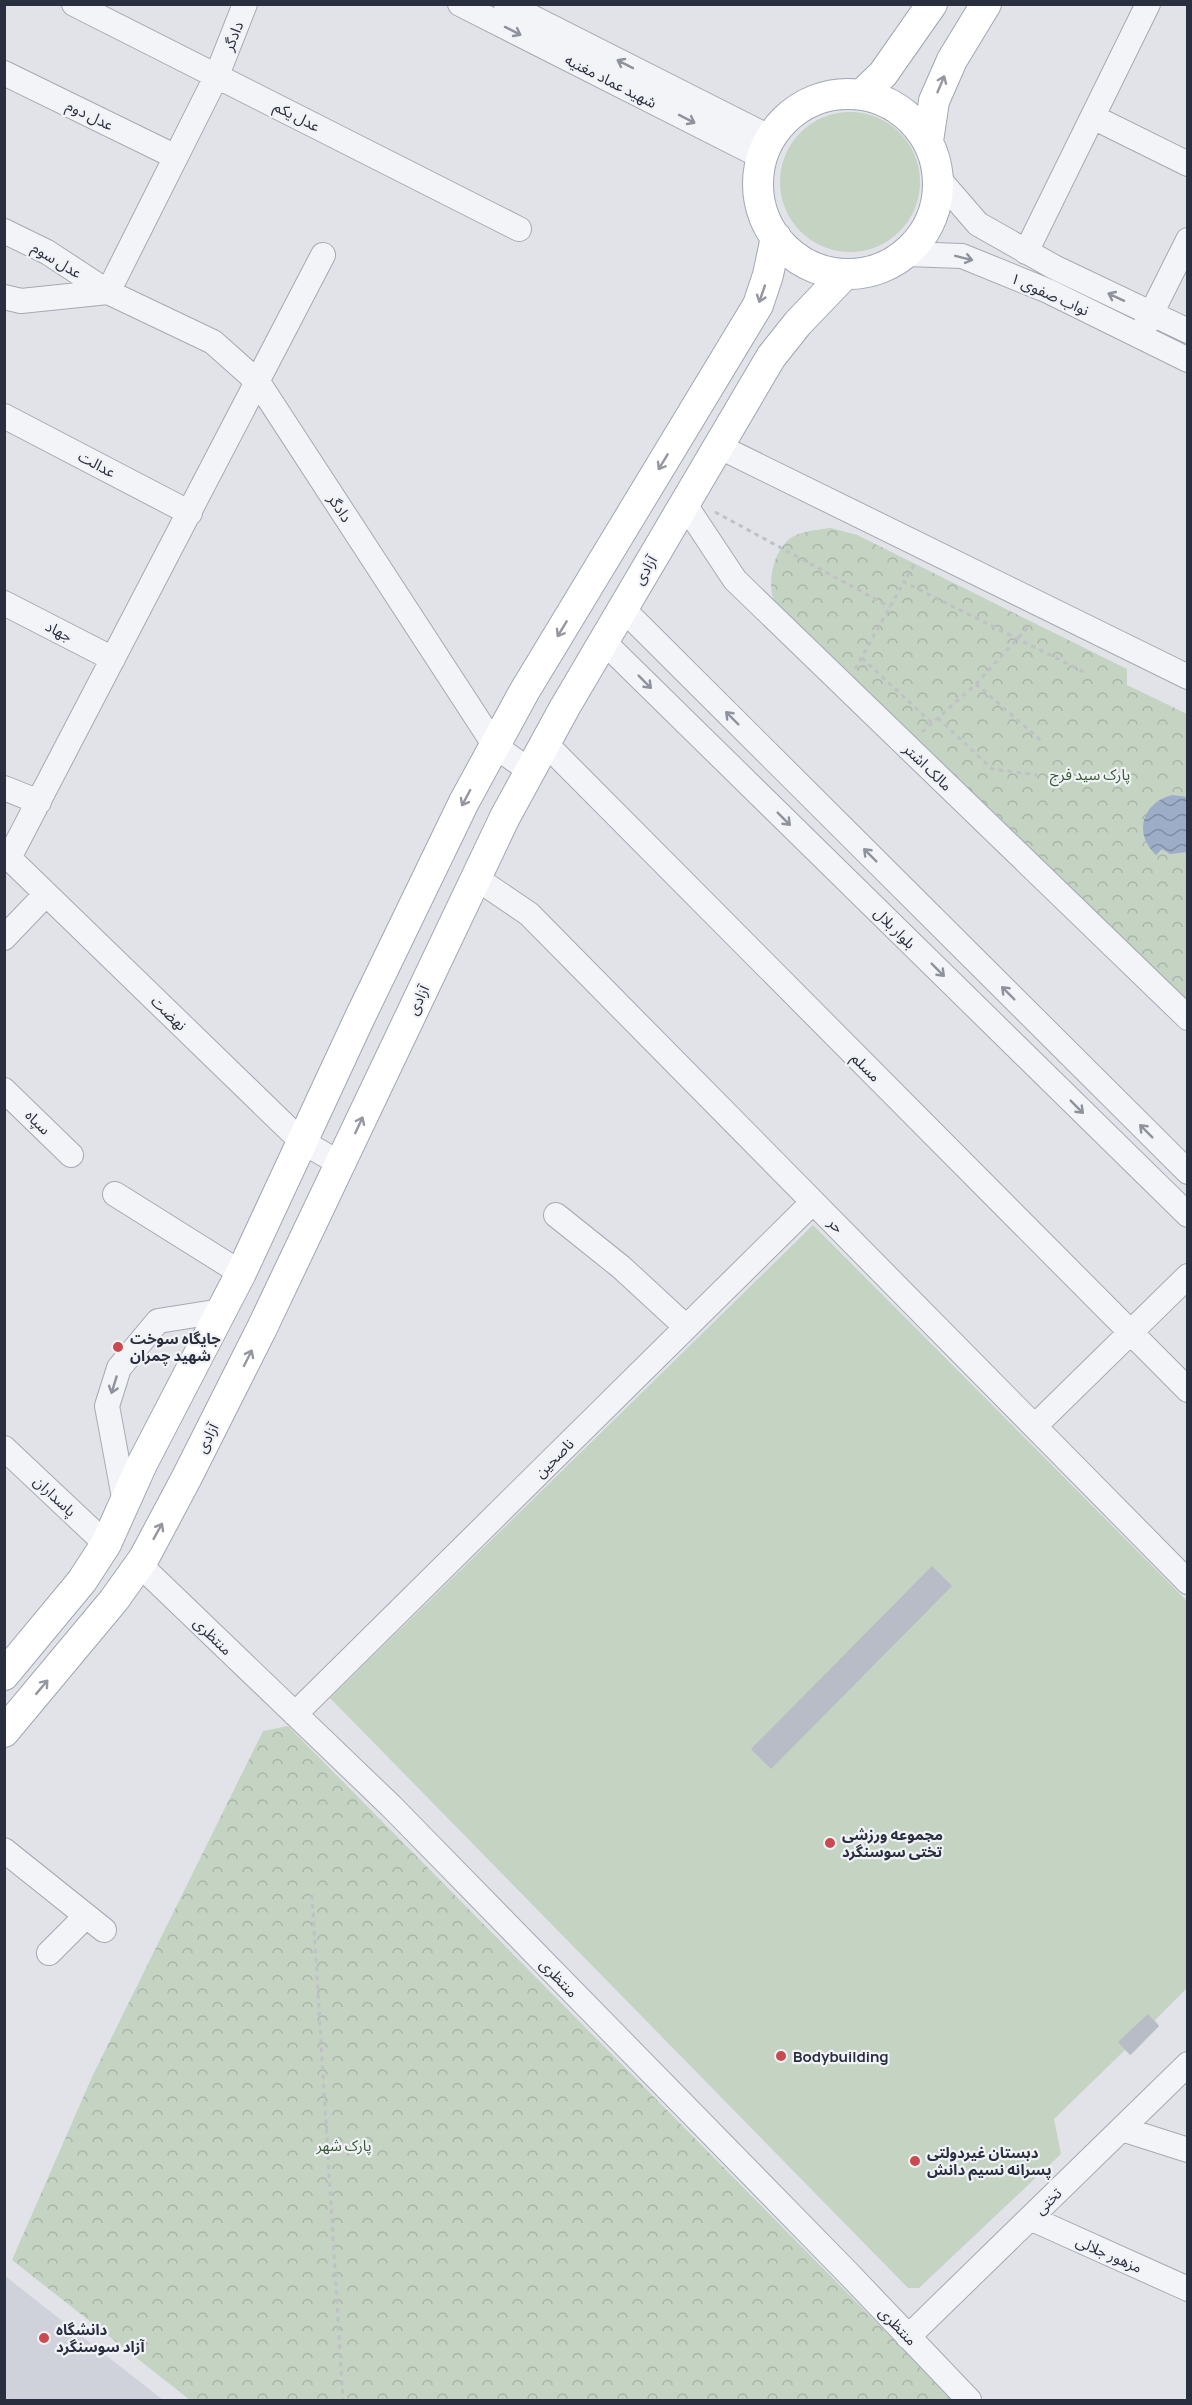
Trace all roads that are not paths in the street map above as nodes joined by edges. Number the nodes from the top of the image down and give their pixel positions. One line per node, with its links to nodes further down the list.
1 (74, 4): 9 (street, عدل یکم)
2 (245, 4): 9 (street, دادگر)
3 (460, 4): 13 (street, شهید عماد مغنیه, one-way to 13)
4 (506, 4): 13 (street, شهید عماد مغنیه, one-way to 4)
5 (932, 4): 10 (main road)
6 (986, 4): 12 (main road, one-way to 6)
7 (1148, 4): 11 (street)
8 (4, 73): 14 (street, عدل دوم)
9 (217, 75): 14 (street, دادگر); 17 (street, عدل یکم)
10 (861, 95): 12 (main road); 13 (main road)
11 (1093, 117): 15 (street); 21 (street)
12 (928, 141): 16 (main road)
13 (767, 147): 19 (main road)
14 (176, 157): 25 (street, دادگر)
15 (1188, 164)
16 (939, 179): 21 (street, نواب صفوی ۱); 22 (main road)
17 (519, 229)
18 (4, 231): 25 (street, عدل سوم)
19 (776, 237): 24 (main road); 42 (main road, one-way to 42)
20 (1188, 240): 27 (street)
21 (1026, 252): 27 (street, نواب صفوی ۱, one-way to 21)
22 (906, 254): 24 (main road); 29 (street, نواب صفوی ۱, one-way to 29)
23 (324, 255): 31 (street)
24 (845, 274): 33 (main road, آزادی)
25 (108, 292): 26 (street); 31 (street, دادگر)
26 (4, 297)
27 (1152, 314): 28 (street, نواب صفوی ۱); 29 (street)
28 (1188, 331)
29 (1140, 336): 30 (street, نواب صفوی ۱)
30 (1188, 360)
31 (258, 382): 35 (street); 42 (street, دادگر)
32 (4, 416): 35 (street, عدالت)
33 (718, 446): 34 (main road, آزادی); 40 (street)
34 (686, 500): 37 (main road, آزادی); 50 (street, مالک اشتر)
35 (190, 513): 39 (street)
36 (4, 603): 39 (street, جهاد)
37 (622, 608): 38 (main road, آزادی); 55 (street, one-way to 37)
38 (603, 641): 41 (main road, آزادی); 59 (street, بلوار بلال, one-way to 59)
39 (113, 659): 45 (street)
40 (1188, 677)
41 (545, 743): 43 (main road, آزادی); 64 (street, مسلم)
42 (495, 746): 43 (street, دادگر); 52 (main road, one-way to 52)
43 (530, 771): 47 (main road, آزادی)
44 (4, 788): 45 (street)
45 (39, 801): 46 (street)
46 (7, 856): 48 (street, نهضت)
47 (476, 878): 54 (main road, آزادی, one-way to 47); 57 (street, حر)
48 (46, 894): 49 (street); 52 (street, نهضت)
49 (4, 938)
50 (1188, 1018)
51 (4, 1090): 53 (street, سپاه)
52 (301, 1141): 54 (street, نهضت); 60 (main road)
53 (71, 1155)
54 (340, 1164): 70 (main road, آزادی, one-way to 54)
55 (1188, 1172)
56 (115, 1194): 60 (street)
57 (813, 1202): 63 (street, ناصحین); 66 (street, حر)
58 (556, 1215): 63 (street)
59 (1188, 1215)
60 (241, 1274): 62 (main road)
61 (1188, 1276): 64 (street)
62 (221, 1311): 68 (main road); 68 (street, one-way to 68)
63 (687, 1327): 73 (street, ناصحین)
64 (1130, 1333): 65 (street, مسلم); 66 (street)
65 (1188, 1390)
66 (1035, 1426): 71 (street, حر)
67 (4, 1448): 69 (street, پاسداران)
68 (125, 1503): 69 (main road)
69 (106, 1544): 72 (main road)
70 (139, 1564): 73 (street, منتظری); 74 (main road, آزادی, one-way to 70)
71 (1188, 1582)
72 (4, 1675)
73 (295, 1714): 82 (street, منتظری)
74 (4, 1732)
75 (4, 1850): 76 (street)
76 (49, 1953)
77 (1188, 2064): 78 (street, تختی)
78 (1122, 2129): 79 (street); 80 (street, تختی)
79 (1188, 2150)
80 (1030, 2218): 81 (street, مزهور جلالی); 82 (street, تختی)
81 (1188, 2289)
82 (908, 2337): 83 (street, منتظری)
83 (969, 2400)

